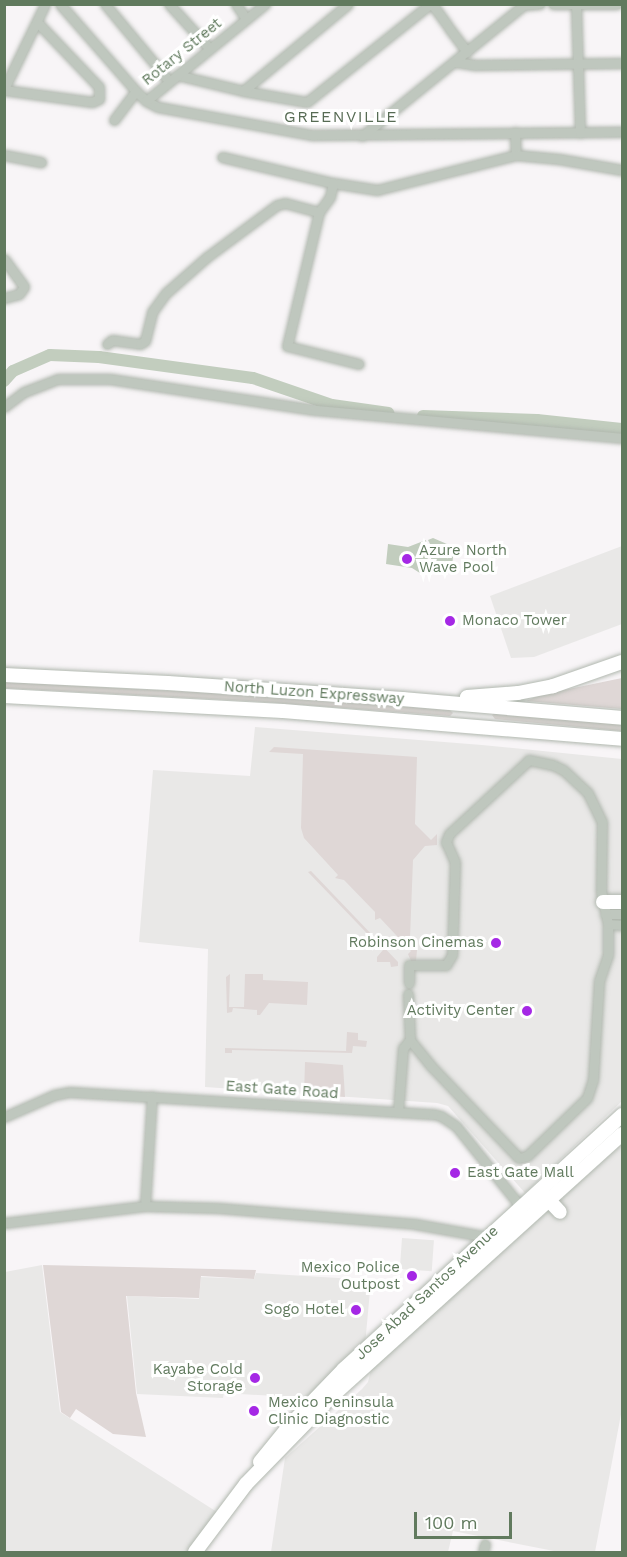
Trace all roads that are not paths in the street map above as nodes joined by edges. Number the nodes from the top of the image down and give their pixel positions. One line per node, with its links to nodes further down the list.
1 (45, 4): 15 (street)
2 (60, 4): 23 (street)
3 (105, 4): 21 (street)
4 (169, 4): 16 (street)
5 (236, 4): 14 (street)
6 (265, 4): 14 (street, Rotary Street)
7 (348, 4): 24 (street)
8 (431, 4): 17 (street); 24 (street)
9 (540, 4): 12 (street)
10 (553, 4): 13 (street)
11 (617, 4): 13 (street)
12 (524, 5): 17 (street)
13 (576, 5): 20 (street)
14 (246, 19): 16 (street, Rotary Street)
15 (38, 23): 22 (street); 22 (street)
16 (209, 48): 21 (street, Rotary Street)
17 (467, 52): 18 (street)
18 (456, 62): 20 (street); 30 (street)
19 (622, 63): 20 (street)
20 (579, 64): 29 (street)
21 (173, 78): 24 (street); 25 (street, Rotary Street)
22 (4, 90)
23 (136, 91): 25 (street); 26 (street)
24 (243, 91)
25 (146, 101): 30 (street)
26 (114, 120)
27 (516, 132): 29 (street); 30 (street); 32 (street)
28 (622, 132): 29 (street)
29 (580, 133)
30 (362, 136)
31 (4, 155): 34 (street)
32 (516, 155): 35 (street); 36 (street)
33 (222, 157): 36 (street)
34 (41, 162)
35 (622, 170)
36 (333, 183): 37 (street)
37 (319, 212): 42 (street); 43 (street)
38 (4, 259): 39 (street)
39 (19, 294): 40 (street); 41 (street)
40 (4, 298)
41 (23, 303)
42 (107, 344)
43 (359, 364)
44 (4, 407): 45 (street)
45 (622, 438)
46 (622, 662): 49 (highway)
47 (4, 675): 49 (highway, North Luzon Expressway)
48 (4, 696): 51 (highway, North Luzon Expressway)
49 (402, 699): 50 (highway, North Luzon Expressway)
50 (622, 718)
51 (622, 739)
52 (622, 902): 53 (highway)
53 (604, 908): 54 (street); 55 (street); 57 (street)
54 (622, 914)
55 (608, 924): 56 (street); 59 (street)
56 (622, 925)
57 (409, 983)
58 (408, 994): 59 (street)
59 (410, 1040): 61 (street)
60 (152, 1096): 61 (street, East Gate Road); 62 (street, East Gate Road); 65 (street)
61 (398, 1112): 66 (street, East Gate Road)
62 (4, 1117)
63 (619, 1124): 64 (highway); 66 (highway, Jose Abad Santos Avenue)
64 (547, 1198): 67 (highway); 70 (highway); 71 (highway, Jose Abad Santos Avenue)
65 (145, 1206): 68 (street); 69 (street)
66 (521, 1207): 69 (highway, Jose Abad Santos Avenue)
67 (560, 1212)
68 (4, 1223)
69 (488, 1237): 70 (highway, Jose Abad Santos Avenue)
70 (455, 1269): 71 (highway, Jose Abad Santos Avenue)
71 (411, 1317): 72 (highway, Jose Abad Santos Avenue)
72 (195, 1552)

